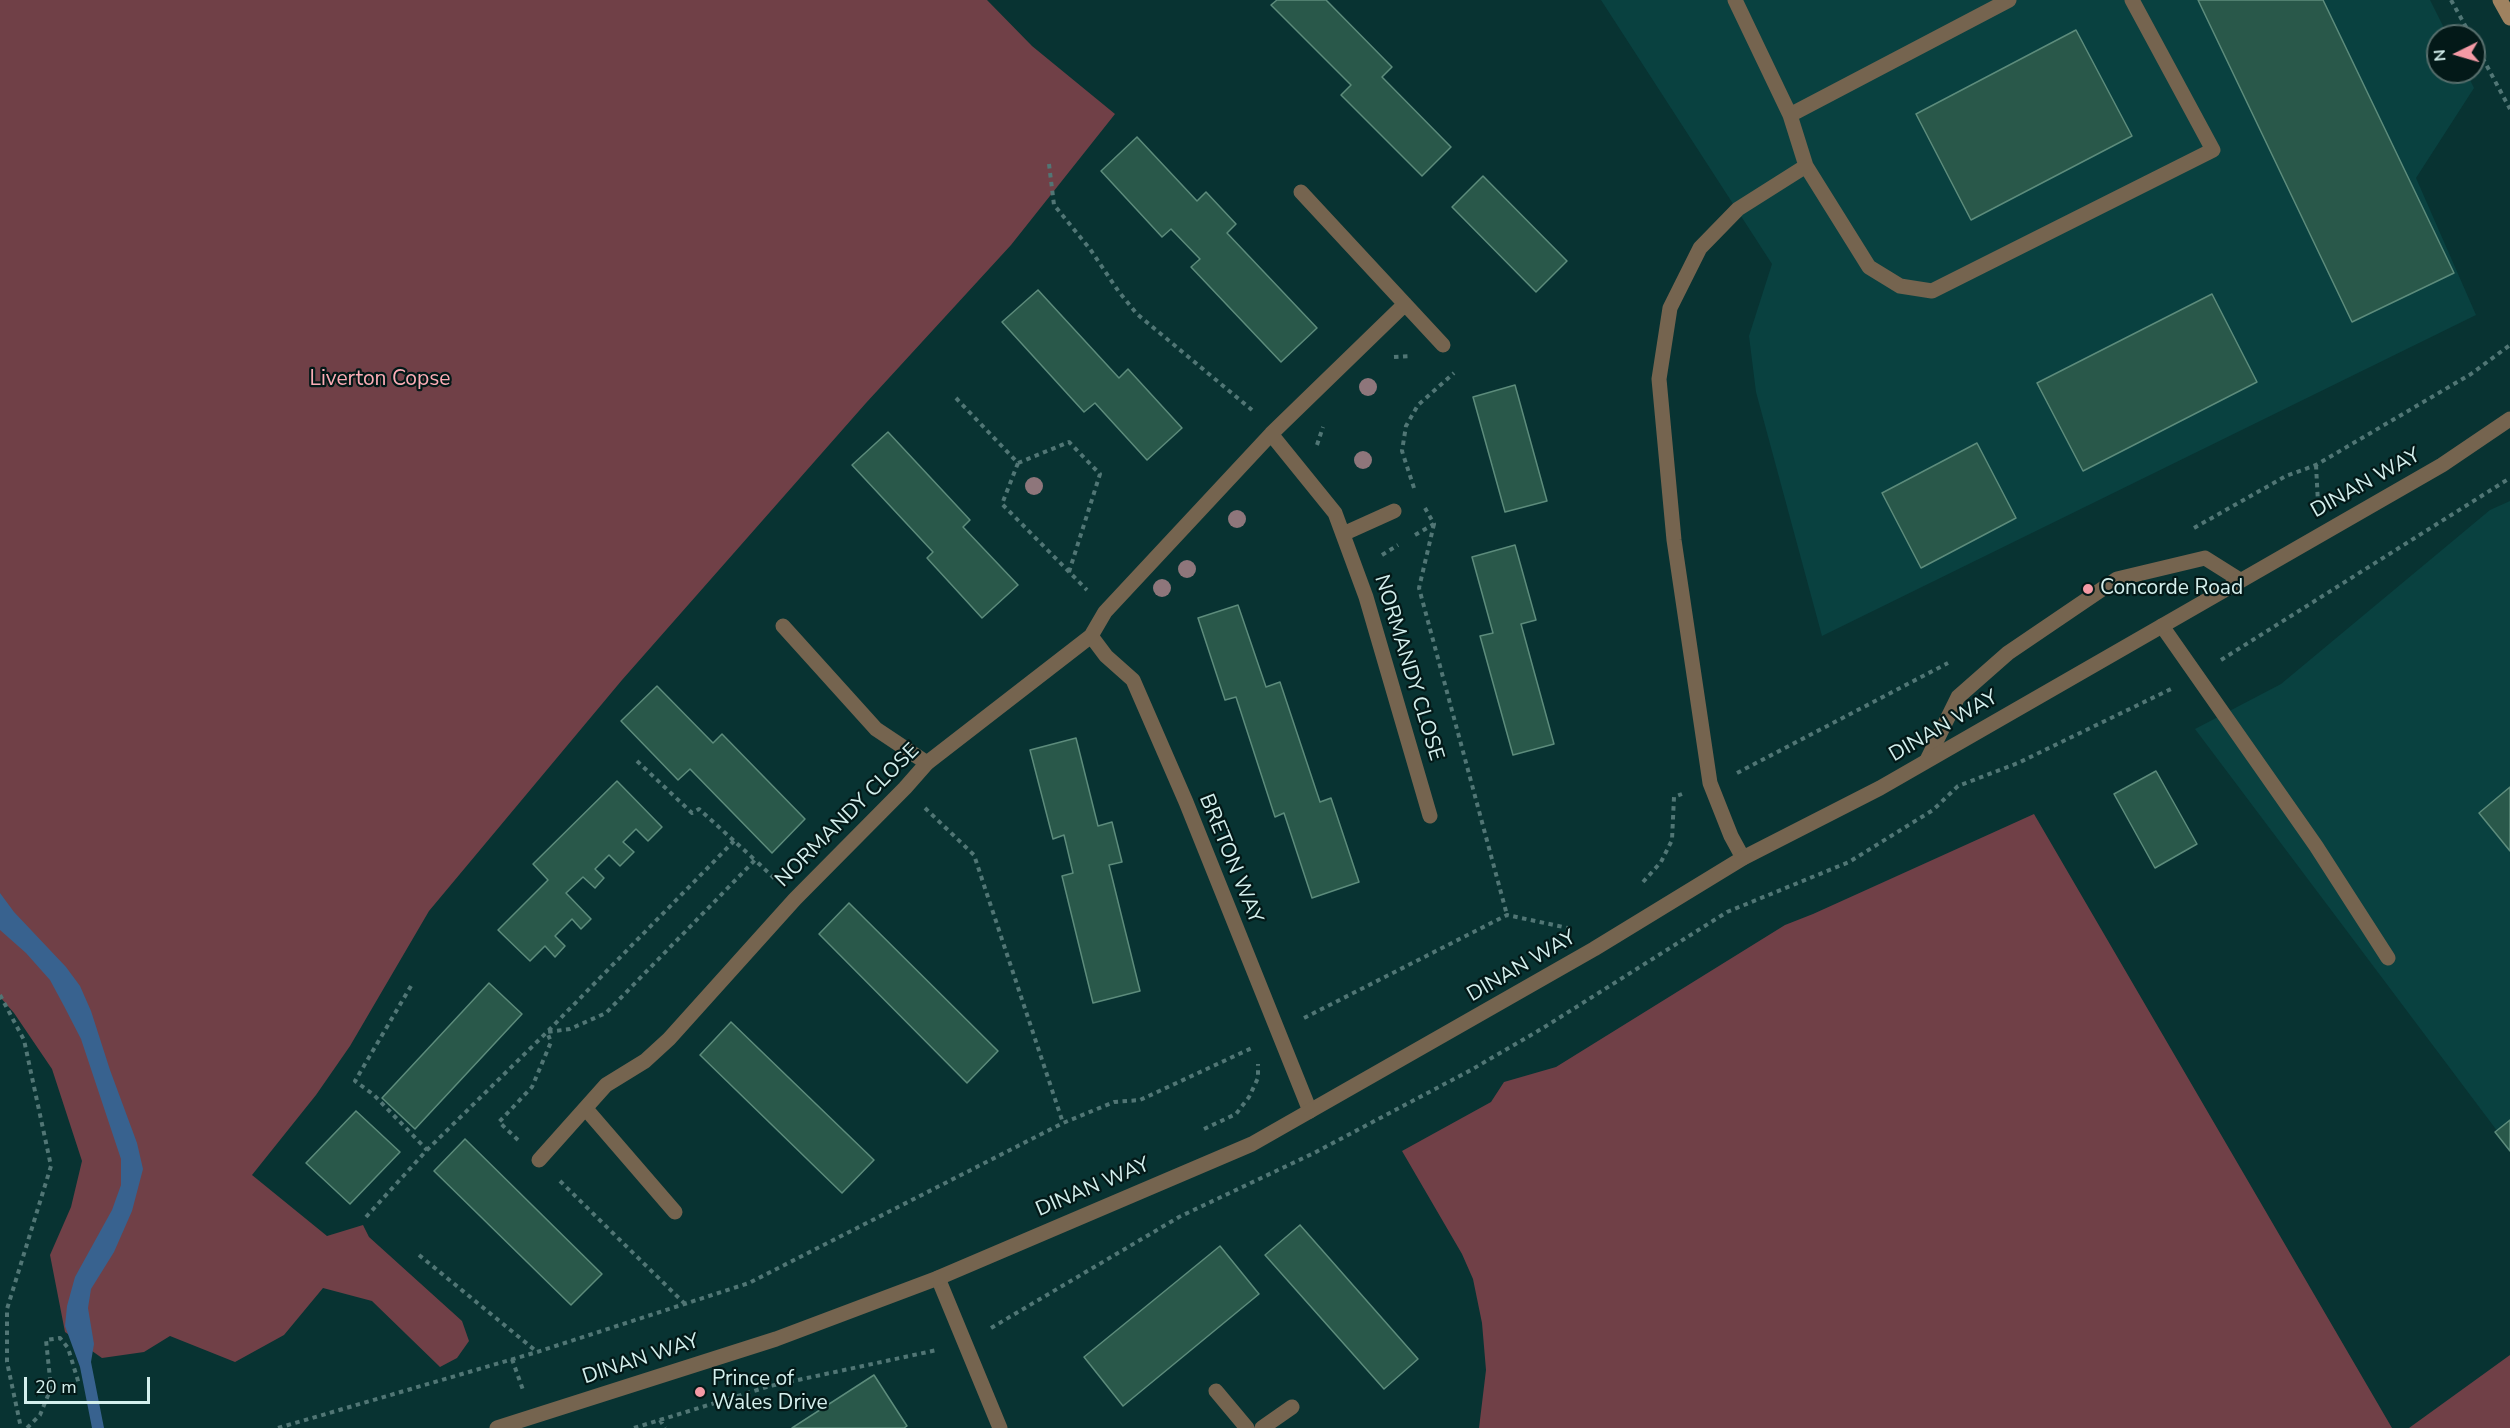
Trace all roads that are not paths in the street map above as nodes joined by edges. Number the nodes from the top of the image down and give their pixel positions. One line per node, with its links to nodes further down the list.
1 (1736, 0): 6 (street)
2 (2009, 0): 6 (street)
3 (2132, 0): 7 (street)
4 (2500, 0): 5 (main road)
5 (2510, 18)
6 (1790, 115): 7 (street)
7 (1806, 166): 22 (street)
8 (1301, 192): 9 (street)
9 (1405, 304): 10 (street); 12 (street, NORMANDY CLOSE)
10 (1443, 345)
11 (2510, 419): 15 (street, DINAN WAY)
12 (1273, 433): 14 (street, NORMANDY CLOSE); 18 (street, NORMANDY CLOSE)
13 (1394, 511): 14 (street)
14 (1343, 534): 21 (street, NORMANDY CLOSE)
15 (2240, 580): 17 (street, DINAN WAY); 19 (street)
16 (783, 626): 20 (street)
17 (2162, 626): 19 (street, DINAN WAY); 23 (street)
18 (1091, 636): 20 (street, NORMANDY CLOSE); 25 (street, BRETON WAY)
19 (1927, 760): 22 (street, DINAN WAY)
20 (927, 763): 24 (street, NORMANDY CLOSE)
21 (1430, 816)
22 (1743, 858): 25 (street, DINAN WAY)
23 (2388, 958)
24 (586, 1109): 26 (street, NORMANDY CLOSE); 27 (street)
25 (1310, 1111): 28 (street, DINAN WAY)
26 (539, 1160)
27 (675, 1212)
28 (938, 1278): 31 (street, DINAN WAY); 32 (street)
29 (1216, 1391): 33 (street)
30 (1292, 1407): 34 (street)
31 (497, 1428)
32 (1000, 1428)
33 (1247, 1428)
34 (1262, 1428)

